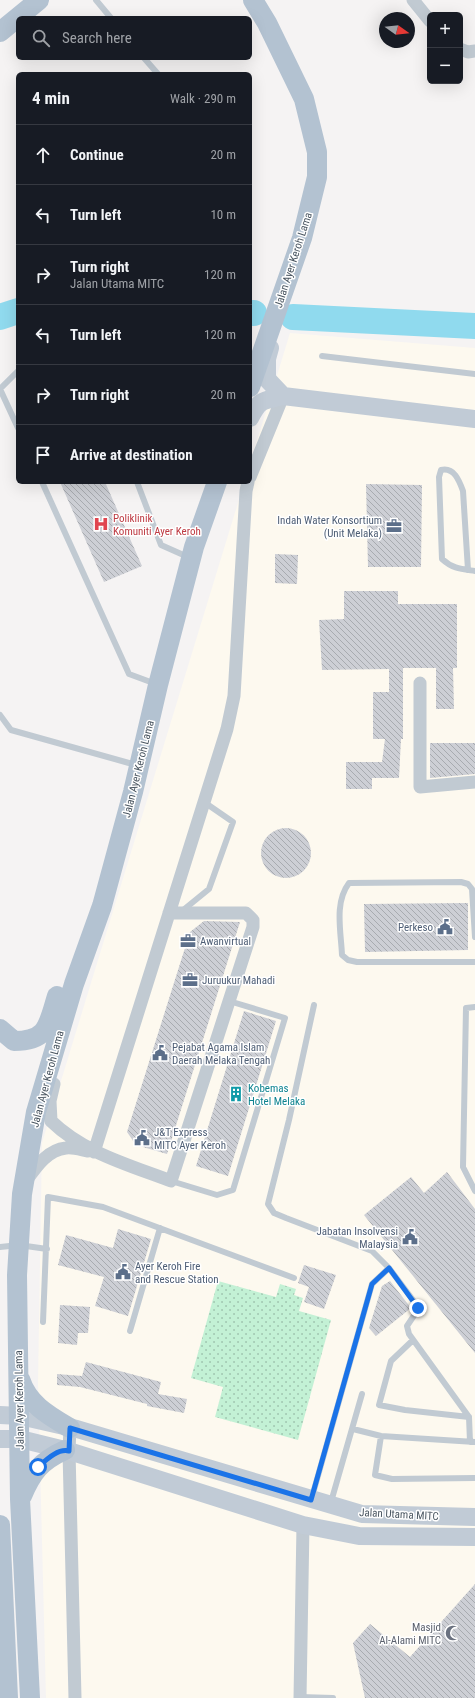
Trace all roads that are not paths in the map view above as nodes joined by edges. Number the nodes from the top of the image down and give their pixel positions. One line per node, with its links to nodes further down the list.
1 (39, 0): 5 (main road)
2 (96, 0): 6 (lane)
3 (253, 0): 14 (main road, Jalan Ayer Keroh Lama)
4 (414, 0): 7 (street)
5 (20, 16)
6 (109, 16)
7 (427, 17)
8 (16, 19): 9 (main road)
9 (0, 32)
10 (463, 50): 11 (street)
11 (475, 51)
12 (146, 60): 13 (lane)
13 (156, 72)
14 (302, 238): 18 (main road, Jalan Ayer Keroh Lama); 19 (main road)
15 (322, 356): 17 (lane)
16 (16, 373): 22 (lane)
17 (475, 374)
18 (252, 381)
19 (283, 396): 20 (main road); 21 (main road); 23 (street)
20 (252, 414)
21 (475, 419)
22 (16, 424)
23 (252, 472)
24 (43, 484): 32 (lane)
25 (138, 484): 29 (lane)
26 (216, 484): 29 (main road, Jalan Ayer Keroh Lama)
27 (221, 484): 29 (main road)
28 (248, 484): 37 (street)
29 (193, 553): 32 (main road, Jalan Ayer Keroh Lama)
30 (472, 570): 30 (lane)
31 (420, 683): 35 (street)
32 (158, 685): 34 (main road, Jalan Ayer Keroh Lama)
33 (0, 715): 34 (lane)
34 (139, 766): 36 (main road, Jalan Ayer Keroh Lama)
35 (475, 782)
36 (133, 792): 38 (main road, Jalan Ayer Keroh Lama); 45 (main road)
37 (204, 802): 39 (street); 39 (lane)
38 (102, 906): 46 (street); 48 (main road, Jalan Ayer Keroh Lama)
39 (175, 913): 42 (street); 46 (street)
40 (475, 937): 41 (lane)
41 (475, 962)
42 (229, 1001): 47 (street); 47 (lane)
43 (314, 1006): 53 (lane)
44 (475, 1007): 49 (lane)
45 (0, 1029)
46 (94, 1152): 47 (street); 48 (street)
47 (171, 1181)
48 (24, 1184): 51 (main road, Jalan Ayer Keroh Lama)
49 (475, 1191)
50 (160, 1228): 52 (lane); 54 (lane); 56 (lane)
51 (9, 1246): 52 (lane); 58 (main road, Jalan Ayer Keroh Lama)
52 (47, 1249): 55 (lane)
53 (389, 1268): 57 (lane); 72 (lane)
54 (294, 1278)
55 (43, 1322)
56 (130, 1331)
57 (412, 1340): 62 (lane); 62 (lane)
58 (19, 1375): 61 (main road, Jalan Ayer Keroh Lama); 63 (main road)
59 (362, 1394): 64 (lane)
60 (0, 1415): 61 (main road, Jalan Utama MITC)
61 (20, 1416): 63 (main road, Jalan Utama MITC); 67 (main road, Jalan Ayer Keroh Lama)
62 (469, 1417): 68 (lane)
63 (70, 1428): 69 (street); 72 (main road, Jalan Utama MITC)
64 (353, 1429): 65 (lane); 73 (lane)
65 (381, 1436): 68 (lane); 70 (lane)
66 (0, 1439): 67 (main road)
67 (20, 1439): 69 (main road); 71 (main road, Jalan Ayer Keroh Lama)
68 (473, 1442)
69 (67, 1450): 71 (main road); 75 (main road); 81 (street)
70 (475, 1478)
71 (20, 1499): 80 (main road, Jalan Ayer Keroh Lama)
72 (311, 1500): 73 (main road, Jalan Utama MITC)
73 (330, 1506): 74 (main road, Jalan Utama MITC)
74 (475, 1517)
75 (303, 1524): 77 (main road); 78 (street)
76 (0, 1525): 79 (main road)
77 (475, 1537)
78 (300, 1697): 82 (lane)
79 (8, 1698)
80 (30, 1698)
81 (74, 1698)
82 (333, 1698)

